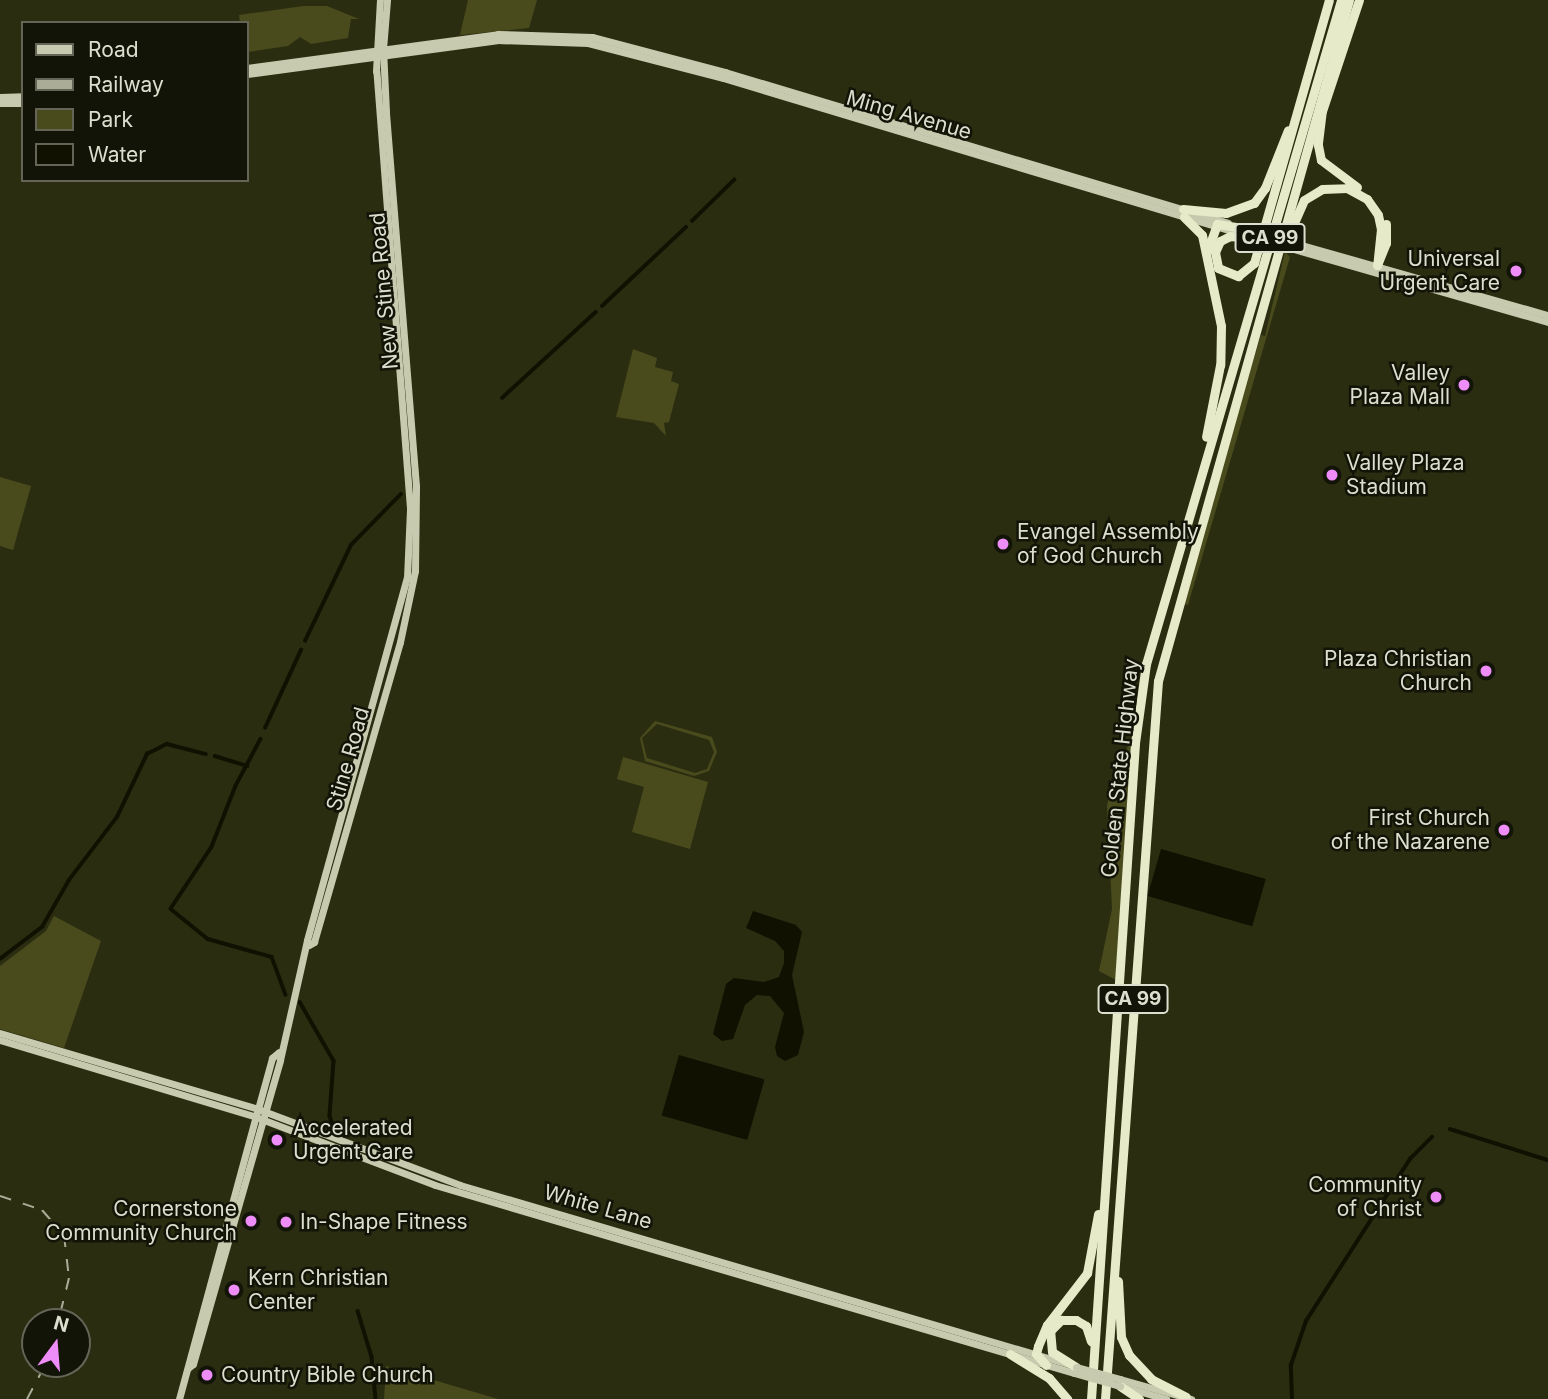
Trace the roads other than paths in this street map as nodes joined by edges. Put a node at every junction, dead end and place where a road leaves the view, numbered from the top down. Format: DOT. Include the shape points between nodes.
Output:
graph roads {
  1 [pos="380,0"];
  2 [pos="387,0"];
  3 [pos="1329,0"];
  4 [pos="1341,0"];
  5 [pos="1349,0"];
  6 [pos="1359,0"];
  7 [pos="530,33"];
  8 [pos="497,40"];
  9 [pos="587,40"];
  10 [pos="379,54"];
  11 [pos="248,68"];
  12 [pos="248,75"];
  13 [pos="724,75"];
  14 [pos="21,96"];
  15 [pos="0,97"];
  16 [pos="0,103"];
  17 [pos="21,103"];
  18 [pos="1298,110"];
  19 [pos="1322,110"];
  20 [pos="898,130"];
  21 [pos="930,134"];
  22 [pos="971,148"];
  23 [pos="1002,158"];
  24 [pos="1297,175"];
  25 [pos="1184,213"];
  26 [pos="1214,226"];
  27 [pos="1254,234"];
  28 [pos="1207,251"];
  29 [pos="1376,269"];
  30 [pos="1426,279"];
  31 [pos="1404,281"];
  32 [pos="1548,318"];
  33 [pos="1255,321"];
  34 [pos="1199,476"];
  35 [pos="411,578"];
  36 [pos="325,878"];
  37 [pos="324,904"];
  38 [pos="309,945"];
  39 [pos="1,1035"];
  40 [pos="189,1096"];
  41 [pos="214,1096"];
  42 [pos="260,1114"];
  43 [pos="311,1137"];
  44 [pos="342,1142"];
  45 [pos="244,1160"];
  46 [pos="384,1167"];
  47 [pos="419,1172"];
  48 [pos="1106,1178"];
  49 [pos="460,1189"];
  50 [pos="242,1192"];
  51 [pos="1117,1212"];
  52 [pos="223,1245"];
  53 [pos="784,1284"];
  54 [pos="818,1294"];
  55 [pos="888,1318"];
  56 [pos="921,1320"];
  57 [pos="1010,1354"];
  58 [pos="1036,1354"];
  59 [pos="1046,1365"];
  60 [pos="188,1368"];
  61 [pos="1075,1370"];
  62 [pos="1091,1382"];
  63 [pos="1120,1383"];
  64 [pos="1163,1397"];
  65 [pos="1189,1398"];
  66 [pos="179,1399"];
  67 [pos="1067,1399"];
  68 [pos="1091,1399"];
  69 [pos="1106,1399"];
  70 [pos="1139,1399"];
  1 -- 10 [label="main road, New Stine Road"];
  2 -- 10 [label="main road, New Stine Road"];
  3 -- 18 [label="highway"];
  4 -- 34 [label="highway, Golden State Highway / CA 99"];
  5 -- 24 [label="highway, Golden State Highway / CA 99"];
  6 -- 19 [label="highway"];
  7 -- 8 [label="main road"];
  7 -- 9 [label="main road, Ming Avenue"];
  7 -- 10 [label="main road, Ming Avenue"];
  8 -- 9 [label="main road, Ming Avenue"];
  8 -- 10 [label="main road, Ming Avenue"];
  9 -- 13 [label="main road, Ming Avenue"];
  9 -- 13 [label="main road, Ming Avenue" via="610,40"];
  10 -- 11 [label="main road, Ming Avenue"];
  10 -- 12 [label="main road, Ming Avenue"];
  10 -- 35 [label="main road, New Stine Road" via="418,511"];
  13 -- 20 [label="main road, Ming Avenue"];
  13 -- 21 [label="main road, Ming Avenue"];
  14 -- 15 [label="main road"];
  16 -- 17 [label="main road"];
  18 -- 25 [label="highway" via="1257,199 1226,213"];
  18 -- 27 [label="highway" via="1252,265 1238,276 1219,268 1215,252 1220,241"];
  19 -- 24 [label="highway"];
  19 -- 29 [label="highway" via="1318,145 1322,163 1370,196 1385,218 1386,243"];
  20 -- 21 [label="main road"];
  20 -- 22 [label="main road, Ming Avenue"];
  21 -- 22 [label="main road, Ming Avenue"];
  22 -- 23 [label="main road, Ming Avenue"];
  23 -- 25 [label="main road, Ming Avenue"];
  23 -- 25 [label="main road, Ming Avenue" via="1041,166"];
  24 -- 33 [label="highway, Golden State Highway / CA 99"];
  25 -- 26 [label="main road, Ming Avenue"];
  25 -- 27 [label="main road, Ming Avenue"];
  25 -- 28 [label="highway" via="1200,230"];
  26 -- 27 [label="highway"];
  26 -- 28 [label="highway"];
  27 -- 29 [label="main road, Ming Avenue, bridge"];
  28 -- 34 [label="highway" via="1221,326 1221,352"];
  29 -- 30 [label="main road, Ming Avenue"];
  29 -- 31 [label="main road, Ming Avenue"];
  29 -- 33 [label="highway" via="1381,224 1372,204 1347,188 1314,193 1294,215"];
  30 -- 31 [label="main road"];
  30 -- 32 [label="main road, Ming Avenue"];
  31 -- 32 [label="main road, Ming Avenue"];
  33 -- 51 [label="highway, Golden State Highway / CA 99" via="1157,684"];
  34 -- 48 [label="highway, Golden State Highway / CA 99" via="1156,621 1139,706"];
  35 -- 36 [label="main road, Stine Road"];
  35 -- 37 [label="main road, Stine Road"];
  36 -- 37 [label="main road"];
  36 -- 38 [label="main road, Stine Road"];
  37 -- 38 [label="main road, Stine Road" via="314,942"];
  38 -- 42 [label="main road, Stine Road"];
  39 -- 40 [label="main road, White Lane"];
  39 -- 41 [label="main road, White Lane"];
  40 -- 41 [label="main road"];
  40 -- 42 [label="main road, White Lane"];
  41 -- 42 [label="main road, White Lane"];
  42 -- 43 [label="main road, White Lane"];
  42 -- 44 [label="main road, White Lane"];
  42 -- 45 [label="main road, Stine Road"];
  42 -- 50 [label="main road, Stine Road"];
  43 -- 44 [label="main road"];
  43 -- 46 [label="main road, White Lane"];
  44 -- 47 [label="main road, White Lane"];
  45 -- 50 [label="main road"];
  45 -- 52 [label="main road, Stine Road"];
  46 -- 47 [label="main road"];
  46 -- 49 [label="main road, White Lane"];
  47 -- 49 [label="main road, White Lane"];
  48 -- 58 [label="highway" via="1087,1273 1047,1325"];
  48 -- 62 [label="highway, Golden State Highway / CA 99"];
  49 -- 53 [label="main road, White Lane"];
  49 -- 53 [label="main road, White Lane" via="489,1193"];
  50 -- 52 [label="main road, Stine Road"];
  51 -- 65 [label="highway" via="1121,1337 1145,1374"];
  51 -- 69 [label="highway, Golden State Highway / CA 99"];
  52 -- 60 [label="main road, Stine Road"];
  52 -- 60 [label="main road, Stine Road"];
  53 -- 54 [label="main road, White Lane"];
  54 -- 55 [label="main road, White Lane"];
  54 -- 56 [label="main road, White Lane"];
  55 -- 56 [label="main road"];
  55 -- 57 [label="main road, White Lane"];
  56 -- 58 [label="main road, White Lane"];
  57 -- 59 [label="main road, White Lane"];
  57 -- 67 [label="highway" via="1049,1378"];
  58 -- 59 [label="highway"];
  58 -- 61 [label="main road, White Lane"];
  59 -- 61 [label="main road, White Lane"];
  60 -- 66 [label="main road, Stine Road"];
  61 -- 62 [label="highway" via="1048,1345 1052,1328 1065,1319 1080,1321 1089,1330"];
  61 -- 63 [label="main road, White Lane, bridge"];
  62 -- 68 [label="highway, Golden State Highway / CA 99"];
  63 -- 64 [label="main road, White Lane"];
  63 -- 70 [label="highway"];
  64 -- 65 [label="main road, White Lane"];
}
